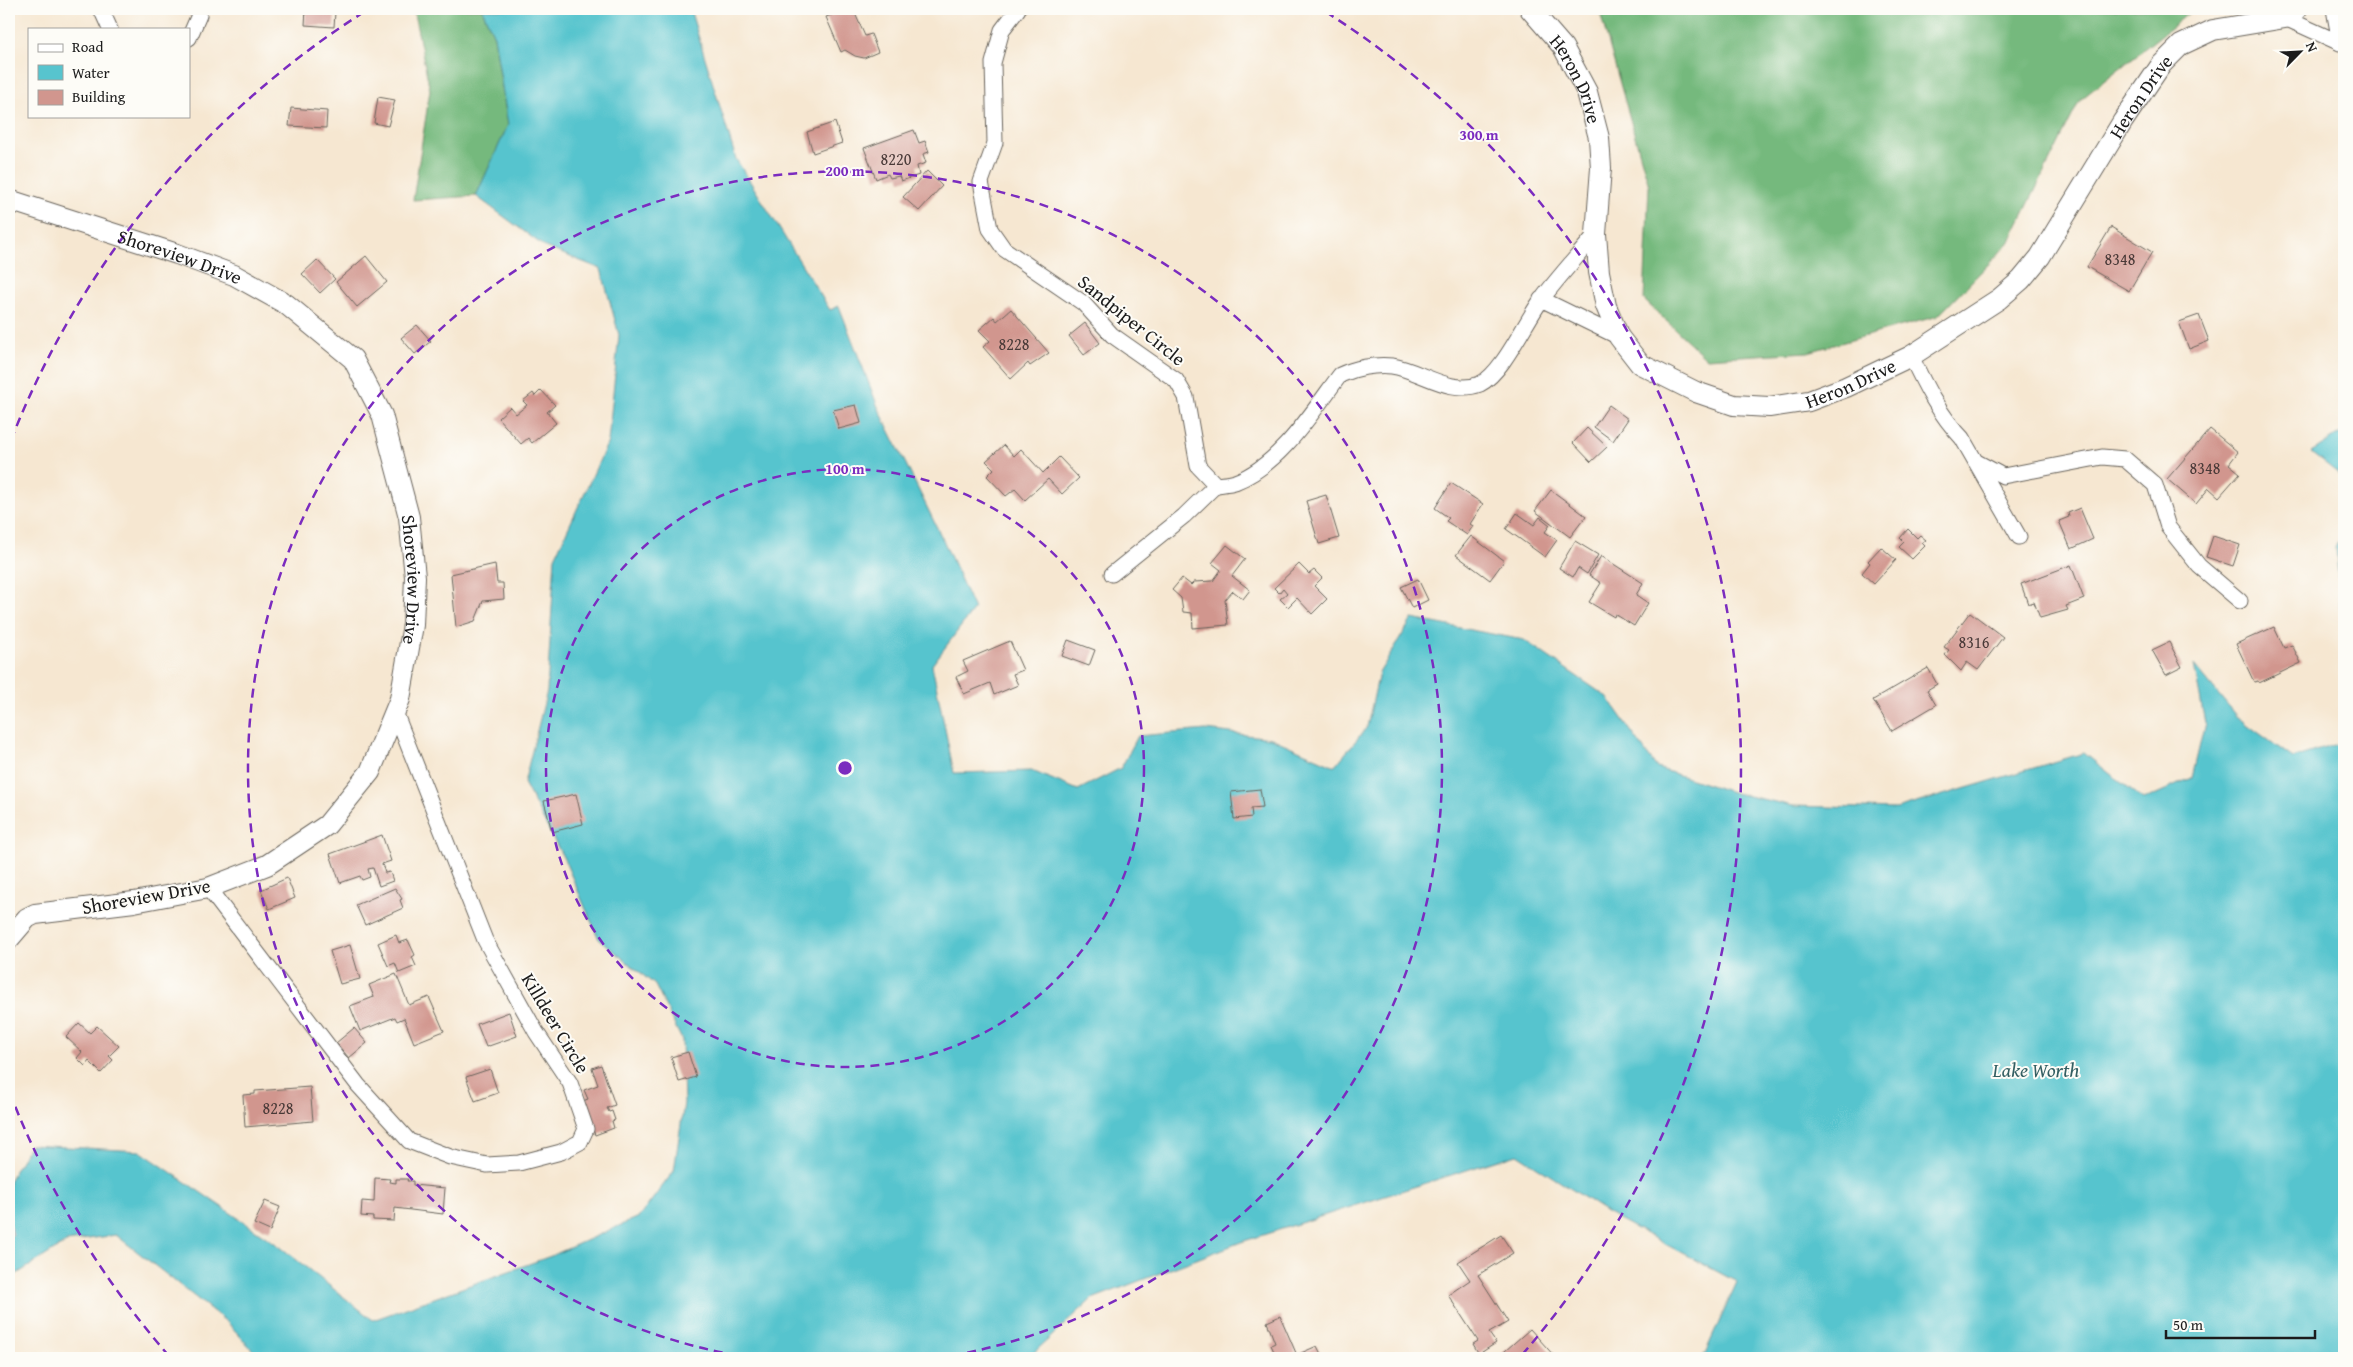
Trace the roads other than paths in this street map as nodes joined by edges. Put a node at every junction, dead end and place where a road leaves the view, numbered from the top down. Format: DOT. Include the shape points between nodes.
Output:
graph roads {
  1 [pos="101,9"];
  2 [pos="196,9"];
  3 [pos="1018,9"];
  4 [pos="1530,9"];
  5 [pos="2334,9"];
  6 [pos="2291,14"];
  7 [pos="110,28"];
  8 [pos="190,36"];
  9 [pos="2342,42"];
  10 [pos="9,200"];
  11 [pos="1596,234"];
  12 [pos="1541,299"];
  13 [pos="1619,336"];
  14 [pos="1910,356"];
  15 [pos="1975,460"];
  16 [pos="1216,485"];
  17 [pos="2019,536"];
  18 [pos="1112,574"];
  19 [pos="2240,601"];
  20 [pos="395,712"];
  21 [pos="208,888"];
  22 [pos="9,940"];
  1 -- 7 [label="street"];
  2 -- 8 [label="street" via="199,15"];
  3 -- 16 [label="street, Sandpiper Circle" via="1002,30 993,63 995,143 982,182 990,229 1004,249 1083,303 1112,335 1176,380 1186,397 1198,466"];
  4 -- 11 [label="street, Heron Drive" via="1563,47 1587,92 1599,138 1601,168"];
  5 -- 9 [label="street"];
  6 -- 9 [label="street"];
  6 -- 14 [label="street, Heron Drive" via="2213,30 2181,46 2161,66 2123,121 2054,237 2021,280 1999,299"];
  10 -- 20 [label="street, Shoreview Drive" via="234,275 286,304 353,359 382,415 409,517 415,577 413,625"];
  11 -- 12 [label="street"];
  11 -- 13 [label="street, Heron Drive" via="1606,306"];
  12 -- 13 [label="street"];
  12 -- 16 [label="street" via="1497,370 1480,384 1459,388 1392,366 1349,370 1340,374 1294,436 1259,469 1234,482"];
  13 -- 14 [label="street, Heron Drive" via="1640,364 1696,392 1734,405 1769,407 1809,402"];
  14 -- 15 [label="street" via="1933,401"];
  15 -- 17 [label="street"];
  15 -- 19 [label="street" via="2003,476 2102,457 2125,459 2155,485 2168,527 2199,566"];
  16 -- 18 [label="street" via="1184,516"];
  20 -- 21 [label="street, Shoreview Drive" via="370,772 327,826 267,864"];
  20 -- 21 [label="street, Killdeer Circle" via="486,940 536,1032 570,1083 586,1129 580,1142 519,1163 487,1165 450,1157 409,1141 358,1084"];
  21 -- 22 [label="street, Shoreview Drive" via="134,902 34,914"];
}
